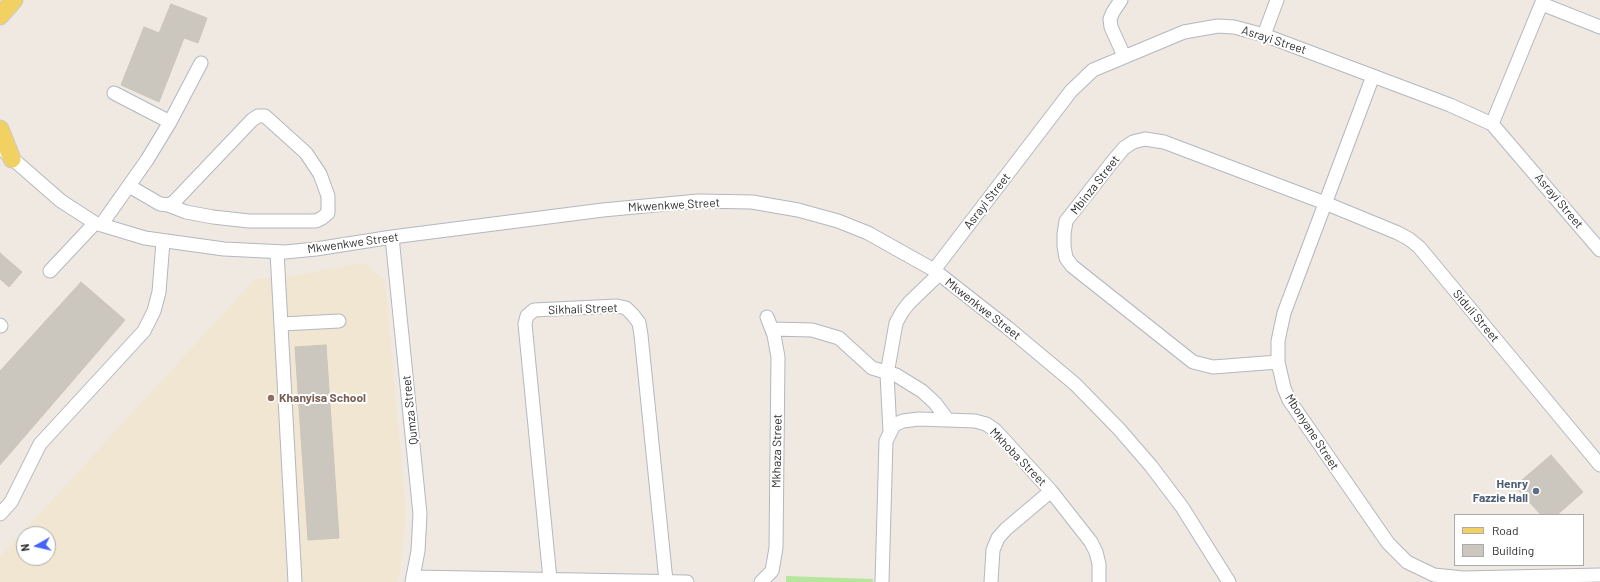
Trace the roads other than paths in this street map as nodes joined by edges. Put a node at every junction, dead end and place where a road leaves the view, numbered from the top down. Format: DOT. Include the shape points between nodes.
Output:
graph roads {
  1 [pos="14,0"];
  2 [pos="1121,0"];
  3 [pos="1277,0"];
  4 [pos="1543,2"];
  5 [pos="0,16"];
  6 [pos="1600,27"];
  7 [pos="1264,35"];
  8 [pos="1124,56"];
  9 [pos="201,63"];
  10 [pos="1373,76"];
  11 [pos="114,93"];
  12 [pos="170,122"];
  13 [pos="1492,124"];
  14 [pos="0,129"];
  15 [pos="6,153"];
  16 [pos="129,186"];
  17 [pos="1325,203"];
  18 [pos="168,205"];
  19 [pos="98,224"];
  20 [pos="392,237"];
  21 [pos="163,242"];
  22 [pos="1600,250"];
  23 [pos="277,252"];
  24 [pos="50,271"];
  25 [pos="936,272"];
  26 [pos="767,317"];
  27 [pos="339,321"];
  28 [pos="282,324"];
  29 [pos="772,329"];
  30 [pos="1278,362"];
  31 [pos="887,374"];
  32 [pos="947,420"];
  33 [pos="890,432"];
  34 [pos="1600,465"];
  35 [pos="1051,491"];
  36 [pos="0,514"];
  37 [pos="1600,575"];
  38 [pos="413,579"];
  39 [pos="550,579"];
  40 [pos="666,581"];
  41 [pos="295,582"];
  42 [pos="687,582"];
  43 [pos="761,582"];
  44 [pos="882,582"];
  45 [pos="991,582"];
  46 [pos="1099,582"];
  47 [pos="1229,582"];
  1 -- 5 [label="main road"];
  2 -- 8 [label="street" via="1110,19"];
  3 -- 7 [label="street"];
  4 -- 6 [label="street"];
  4 -- 13 [label="street"];
  7 -- 8 [label="street, Asrayi Street" via="1234,27 1218,26 1184,32"];
  7 -- 10 [label="street, Asrayi Street"];
  8 -- 25 [label="street, Asrayi Street" via="1092,70 1079,82"];
  9 -- 12 [label="street"];
  10 -- 13 [label="street, Asrayi Street"];
  10 -- 17 [label="street, Mbonyane Street"];
  11 -- 12 [label="street"];
  12 -- 16 [label="street"];
  13 -- 22 [label="street, Asrayi Street"];
  14 -- 15 [label="main road"];
  15 -- 19 [label="street, Mkwenkwe Street" via="61,201"];
  16 -- 18 [label="street" via="160,204"];
  16 -- 19 [label="street"];
  17 -- 30 [label="street, Mbonyane Street" via="1284,313 1278,341"];
  17 -- 30 [label="street, Mbinza Street" via="1164,142 1145,139 1124,148 1066,221 1064,246 1066,258 1072,266 1193,362 1213,367"];
  17 -- 34 [label="street, Siduli Street" via="1398,233 1419,248"];
  18 -- 18 [label="street" via="174,202 258,116 265,116 306,153 320,174 328,196 328,213 316,220 249,221 186,212"];
  19 -- 21 [label="street, Mkwenkwe Street"];
  19 -- 24 [label="street"];
  20 -- 23 [label="street, Mkwenkwe Street" via="316,250"];
  20 -- 25 [label="street, Mkwenkwe Street" via="643,206 698,201 752,202 798,210 838,221 868,233"];
  20 -- 38 [label="street, Qumza Street" via="420,514"];
  21 -- 23 [label="street, Mkwenkwe Street"];
  21 -- 36 [label="street" via="159,292 154,311 144,331 40,444 11,502"];
  23 -- 28 [label="street"];
  25 -- 31 [label="street, Asrayi Street" via="902,312 896,323"];
  25 -- 47 [label="street, Mkwenkwe Street" via="1075,384 1119,429 1182,507"];
  26 -- 29 [label="street, Mkhaza Street"];
  27 -- 28 [label="street"];
  28 -- 41 [label="street"];
  29 -- 31 [label="street" via="812,330 839,338 872,368"];
  29 -- 43 [label="street, Mkhaza Street" via="778,357 776,548 772,570"];
  30 -- 37 [label="street, Mbonyane Street" via="1289,400 1388,543 1407,562 1434,575 1463,578"];
  31 -- 32 [label="street" via="896,375 922,391 935,403"];
  31 -- 33 [label="street, Asrayi Street"];
  32 -- 33 [label="street, Mkhoba Street" via="903,421"];
  32 -- 35 [label="street, Mkhoba Street" via="975,421 995,430"];
  33 -- 44 [label="street" via="884,458"];
  35 -- 45 [label="street" via="998,538 993,550"];
  35 -- 46 [label="street, Mkhoba Street" via="1094,547 1099,564"];
  38 -- 39 [label="street"];
  39 -- 40 [label="street"];
  39 -- 40 [label="street, Sikhali Street" via="525,324 527,316 534,310 617,306 626,308 633,314 642,335"];
  40 -- 42 [label="street"];
}
